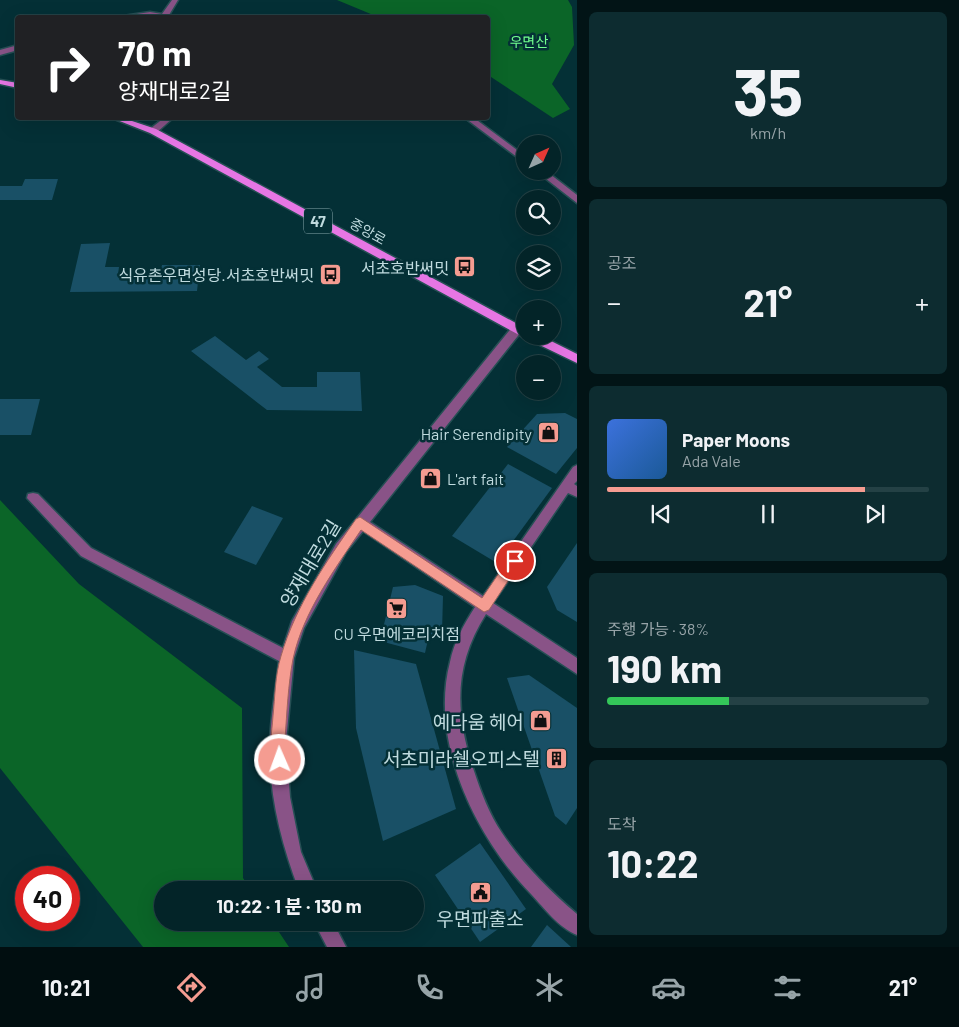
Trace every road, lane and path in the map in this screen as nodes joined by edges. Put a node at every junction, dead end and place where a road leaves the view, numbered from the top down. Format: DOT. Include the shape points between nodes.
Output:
graph roads {
  1 [pos="175,0"];
  2 [pos="141,15"];
  3 [pos="165,15"];
  4 [pos="15,47"];
  5 [pos="0,53"];
  6 [pos="0,82"];
  7 [pos="15,85"];
  8 [pos="122,120"];
  9 [pos="167,120"];
  10 [pos="472,120"];
  11 [pos="153,131"];
  12 [pos="516,153"];
  13 [pos="551,180"];
  14 [pos="576,200"];
  15 [pos="516,328"];
  16 [pos="516,337"];
  17 [pos="549,345"];
  18 [pos="576,359"];
  19 [pos="576,470"];
  20 [pos="571,489"];
  21 [pos="33,498"];
  22 [pos="360,522"];
  23 [pos="484,606"];
  24 [pos="287,658"];
  25 [pos="576,667"];
  26 [pos="304,881"];
  27 [pos="576,926"];
  28 [pos="328,931"];
  29 [pos="337,947"];
  1 -- 3 [label="street"];
  2 -- 3 [label="street"];
  4 -- 5 [label="street"];
  6 -- 7 [label="main road"];
  8 -- 11 [label="main road, 중앙로 / 47"];
  9 -- 11 [label="street"];
  10 -- 12 [label="street"];
  11 -- 15 [label="main road, 중앙로 / 47"];
  13 -- 14 [label="street"];
  16 -- 22 [label="street, 양재대로2길"];
  17 -- 18 [label="main road"];
  19 -- 20 [label="street"];
  20 -- 23 [label="street"];
  21 -- 24 [label="street" via="86,552"];
  22 -- 23 [label="street, 양재대로2길"];
  22 -- 24 [label="street, 양재대로2길" via="312,597 297,626"];
  23 -- 25 [label="street, 양재대로2길"];
  23 -- 27 [label="street" via="461,648 454,679 452,712 461,756 476,799 495,838 520,871"];
  24 -- 26 [label="street, 양재대로2길" via="278,742 282,797 293,852"];
  28 -- 29 [label="street"];
}
